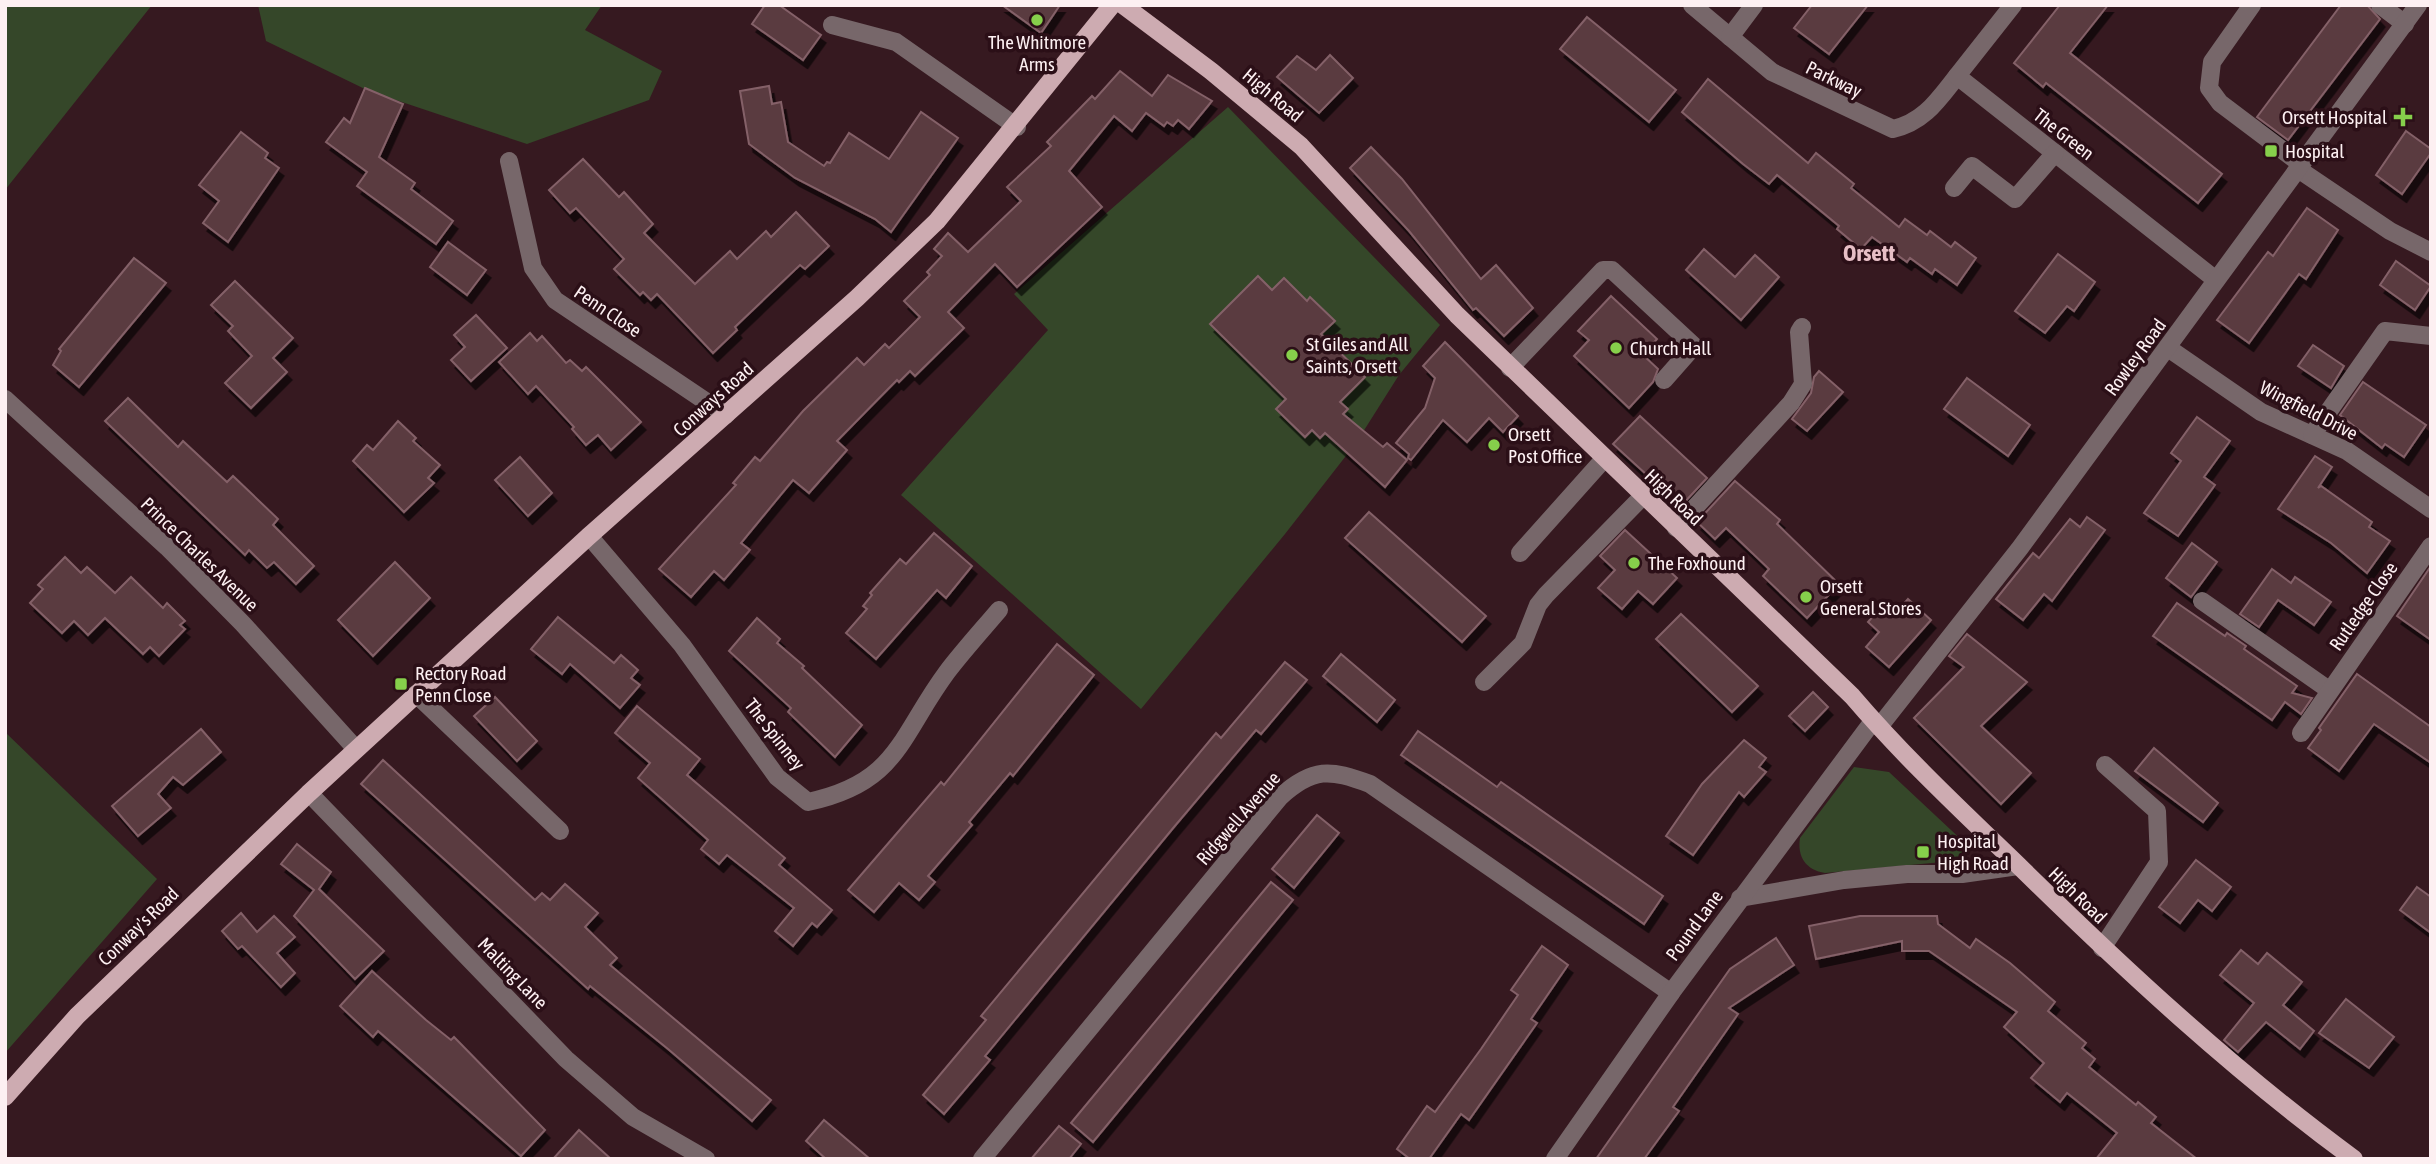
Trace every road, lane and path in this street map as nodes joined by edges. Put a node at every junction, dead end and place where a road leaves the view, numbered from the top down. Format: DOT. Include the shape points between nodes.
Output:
graph roads {
  1 [pos="1112,5"];
  2 [pos="1123,5"];
  3 [pos="1692,5"];
  4 [pos="1754,5"];
  5 [pos="2013,5"];
  6 [pos="2252,5"];
  7 [pos="2379,5"];
  8 [pos="2418,5"];
  9 [pos="832,24"];
  10 [pos="2405,24"];
  11 [pos="1730,37"];
  12 [pos="1957,76"];
  13 [pos="1017,127"];
  14 [pos="2055,153"];
  15 [pos="509,161"];
  16 [pos="2300,167"];
  17 [pos="1954,188"];
  18 [pos="2429,249"];
  19 [pos="2216,280"];
  20 [pos="1802,327"];
  21 [pos="2431,336"];
  22 [pos="2168,348"];
  23 [pos="1510,368"];
  24 [pos="1664,380"];
  25 [pos="5,399"];
  26 [pos="726,415"];
  27 [pos="2312,435"];
  28 [pos="1604,459"];
  29 [pos="1643,496"];
  30 [pos="2431,509"];
  31 [pos="1676,528"];
  32 [pos="589,536"];
  33 [pos="2431,546"];
  34 [pos="1520,553"];
  35 [pos="2202,601"];
  36 [pos="999,610"];
  37 [pos="1484,682"];
  38 [pos="2329,690"];
  39 [pos="416,694"];
  40 [pos="1876,724"];
  41 [pos="2301,733"];
  42 [pos="356,749"];
  43 [pos="2105,765"];
  44 [pos="309,793"];
  45 [pos="560,831"];
  46 [pos="2018,866"];
  47 [pos="1740,898"];
  48 [pos="2102,948"];
  49 [pos="1671,993"];
  50 [pos="5,1097"];
  51 [pos="706,1159"];
  52 [pos="982,1159"];
  53 [pos="1555,1159"];
  54 [pos="2354,1159"];
  1 -- 13 [label="main road, Conways Road"];
  2 -- 23 [label="main road, High Road" via="1301,146"];
  3 -- 11 [label="street, Parkway"];
  4 -- 11 [label="street"];
  5 -- 12 [label="street"];
  6 -- 16 [label="street" via="2212,62 2209,88 2220,103"];
  7 -- 10 [label="street"];
  8 -- 10 [label="street, Rowley Road"];
  9 -- 13 [label="street" via="896,42"];
  10 -- 16 [label="street, Rowley Road"];
  11 -- 12 [label="street, Parkway" via="1772,72 1893,129 1911,125 1928,113"];
  12 -- 14 [label="street, The Green"];
  13 -- 26 [label="main road, Conways Road" via="937,221"];
  14 -- 17 [label="street" via="2015,200 1972,166"];
  14 -- 19 [label="street, The Green"];
  15 -- 26 [label="street, Penn Close" via="533,268 555,300"];
  16 -- 18 [label="street" via="2390,231"];
  16 -- 19 [label="street, Rowley Road"];
  19 -- 22 [label="street, Rowley Road"];
  20 -- 31 [label="street" via="1803,384 1791,403"];
  21 -- 27 [label="street" via="2385,331"];
  22 -- 27 [label="street, Wingfield Drive" via="2262,412"];
  22 -- 40 [label="street, Rowley Road" via="2020,548"];
  23 -- 24 [label="street" via="1603,270 1612,270 1694,346"];
  23 -- 28 [label="main road, High Road"];
  25 -- 42 [label="street, Prince Charles Avenue" via="167,547"];
  26 -- 32 [label="main road, Conways Road"];
  27 -- 30 [label="street, Wingfield Drive" via="2347,451"];
  28 -- 29 [label="main road, High Road"];
  28 -- 34 [label="street"];
  29 -- 31 [label="main road, High Road"];
  29 -- 37 [label="street" via="1546,595 1523,643"];
  31 -- 40 [label="main road, High Road"];
  32 -- 36 [label="street, The Spinney" via="682,645 777,777 808,802 842,794 879,771 946,673"];
  32 -- 39 [label="main road, Conways Road"];
  33 -- 38 [label="street, Rutledge Close"];
  35 -- 38 [label="street"];
  38 -- 41 [label="street, Rutledge Close"];
  39 -- 42 [label="main road, Conways Road"];
  39 -- 45 [label="street"];
  40 -- 46 [label="main road, High Road"];
  40 -- 47 [label="street, Pound Lane"];
  42 -- 44 [label="main road, Conways Road"];
  43 -- 48 [label="street" via="2157,811 2159,862"];
  44 -- 50 [label="main road, Conway's Road" via="76,1016"];
  44 -- 51 [label="street, Malting Lane" via="566,1059 633,1117"];
  46 -- 47 [label="street" via="1844,880"];
  46 -- 48 [label="main road, High Road"];
  47 -- 49 [label="street, Pound Lane"];
  48 -- 54 [label="main road, High Road" via="2211,1046"];
  49 -- 52 [label="street, Ridgwell Avenue" via="1370,784 1339,772 1309,775 1280,797"];
  49 -- 53 [label="street, Pound Lane"];
}
